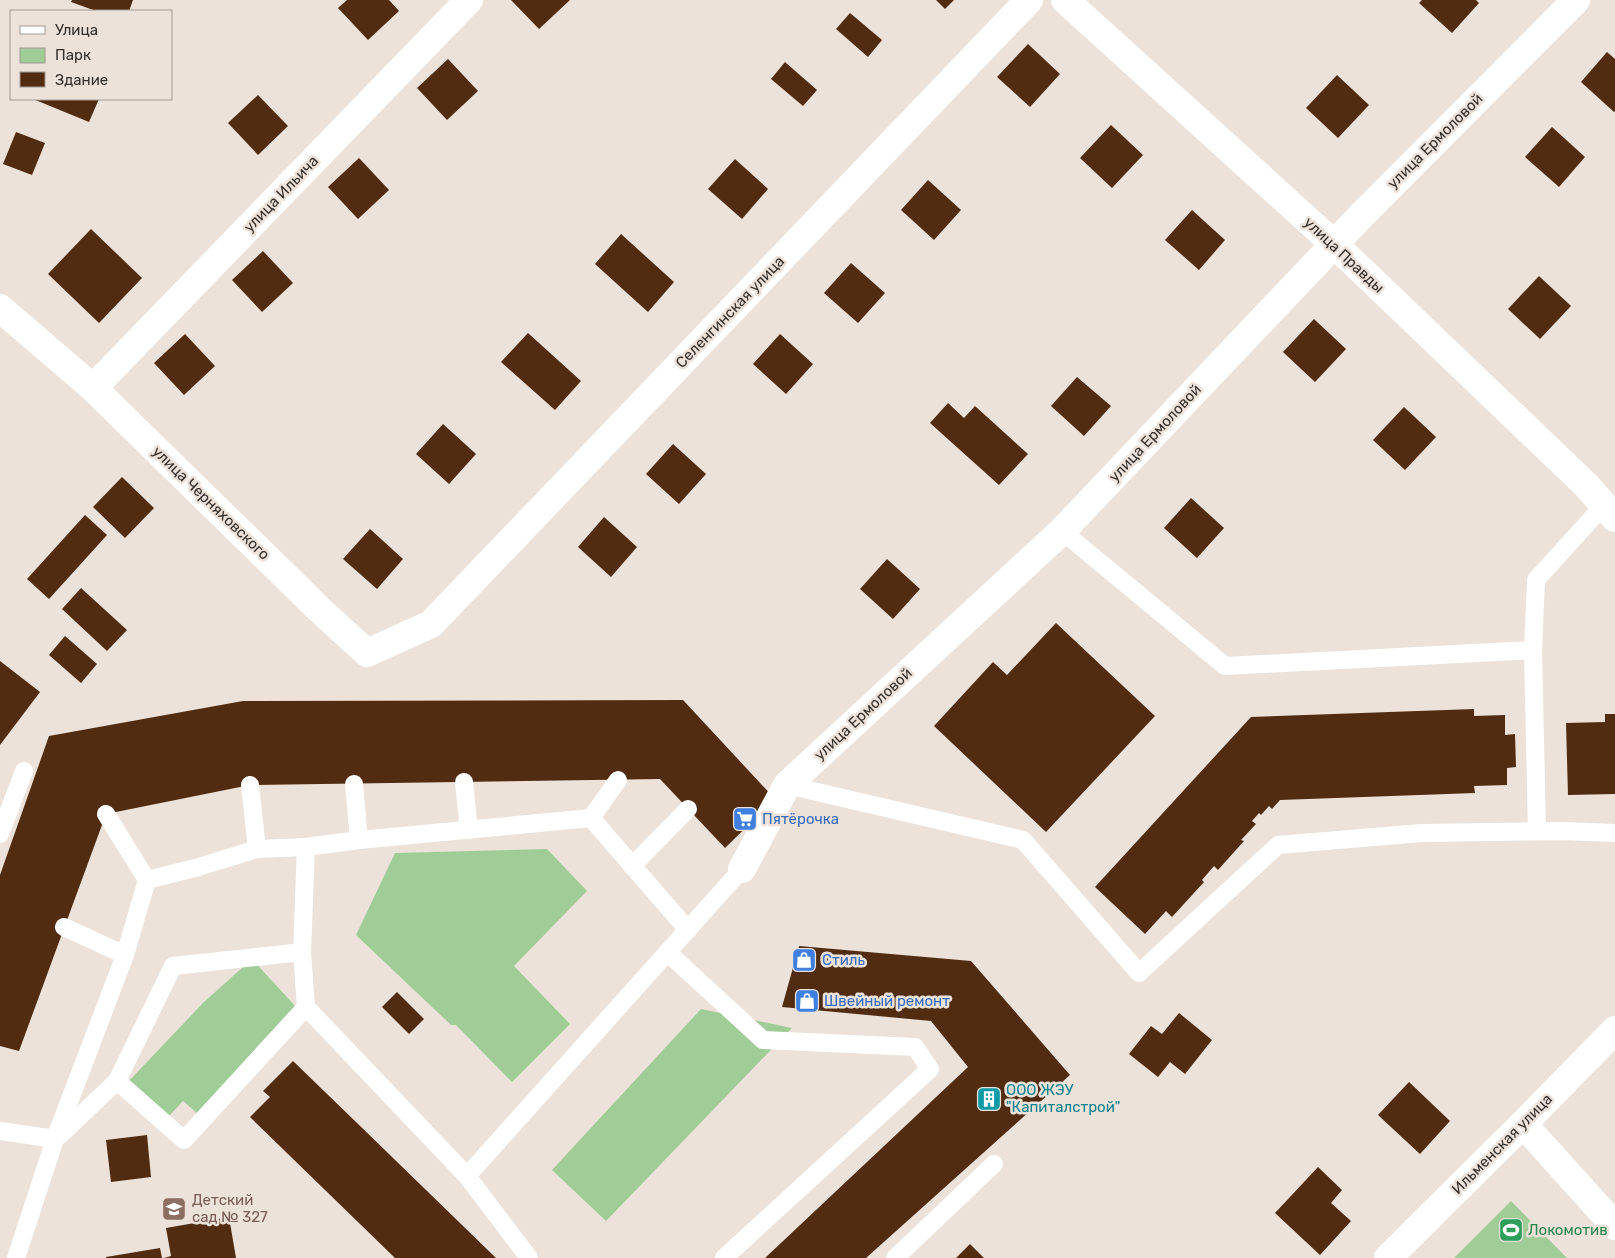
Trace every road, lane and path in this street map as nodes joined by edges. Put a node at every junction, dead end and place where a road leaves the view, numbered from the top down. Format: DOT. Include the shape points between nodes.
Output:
graph roads {
  1 [pos="469,0"];
  2 [pos="1029,0"];
  3 [pos="1065,0"];
  4 [pos="1576,0"];
  5 [pos="1334,244"];
  6 [pos="0,308"];
  7 [pos="93,388"];
  8 [pos="1611,508"];
  9 [pos="1062,531"];
  10 [pos="431,624"];
  11 [pos="1533,650"];
  12 [pos="24,771"];
  13 [pos="618,780"];
  14 [pos="464,782"];
  15 [pos="354,784"];
  16 [pos="787,785"];
  17 [pos="250,786"];
  18 [pos="688,809"];
  19 [pos="106,814"];
  20 [pos="590,818"];
  21 [pos="469,830"];
  22 [pos="1537,831"];
  23 [pos="1615,833"];
  24 [pos="0,834"];
  25 [pos="359,840"];
  26 [pos="306,847"];
  27 [pos="257,849"];
  28 [pos="632,866"];
  29 [pos="742,869"];
  30 [pos="147,880"];
  31 [pos="64,927"];
  32 [pos="688,930"];
  33 [pos="302,952"];
  34 [pos="667,952"];
  35 [pos="125,955"];
  36 [pos="306,1007"];
  37 [pos="1615,1030"];
  38 [pos="117,1081"];
  39 [pos="1523,1124"];
  40 [pos="0,1131"];
  41 [pos="55,1139"];
  42 [pos="994,1164"];
  43 [pos="467,1176"];
  44 [pos="1615,1226"];
  45 [pos="16,1258"];
  46 [pos="529,1258"];
  47 [pos="724,1258"];
  48 [pos="895,1258"];
  49 [pos="1388,1258"];
  1 -- 7 [label="street, улица Ильича"];
  2 -- 10 [label="street, Селенгинская улица"];
  3 -- 5 [label="street, улица Правды"];
  4 -- 5 [label="street, улица Ермоловой"];
  5 -- 8 [label="street, улица Правды"];
  5 -- 9 [label="street, улица Ермоловой"];
  6 -- 7 [label="street, улица Черняховского"];
  7 -- 10 [label="street, улица Черняховского" via="367,653"];
  8 -- 11 [label="lane" via="1536,580"];
  9 -- 11 [label="lane" via="1225,666"];
  9 -- 16 [label="street, улица Ермоловой"];
  11 -- 22 [label="lane"];
  12 -- 24 [label="lane"];
  13 -- 20 [label="lane"];
  14 -- 21 [label="lane"];
  15 -- 25 [label="lane"];
  16 -- 22 [label="lane" via="1023,840 1139,973 1278,845 1422,833"];
  16 -- 29 [label="street, улица Ермоловой"];
  17 -- 27 [label="lane"];
  18 -- 28 [label="lane"];
  19 -- 30 [label="lane"];
  20 -- 21 [label="lane"];
  20 -- 28 [label="lane"];
  21 -- 25 [label="lane"];
  22 -- 23 [label="lane"];
  25 -- 26 [label="lane"];
  26 -- 27 [label="lane"];
  26 -- 33 [label="lane"];
  27 -- 30 [label="lane"];
  28 -- 32 [label="lane"];
  29 -- 32 [label="lane"];
  30 -- 35 [label="lane"];
  31 -- 35 [label="lane"];
  32 -- 34 [label="lane"];
  33 -- 36 [label="lane"];
  33 -- 38 [label="lane" via="174,966"];
  34 -- 43 [label="lane"];
  34 -- 47 [label="lane" via="763,1040 915,1047 930,1069"];
  35 -- 41 [label="lane"];
  36 -- 38 [label="lane" via="184,1140"];
  36 -- 43 [label="lane"];
  37 -- 39 [label="street, Ильменская улица"];
  38 -- 41 [label="lane"];
  39 -- 44 [label="street"];
  39 -- 49 [label="street, Ильменская улица"];
  40 -- 41 [label="lane"];
  41 -- 45 [label="lane"];
  42 -- 48 [label="lane"];
  43 -- 46 [label="lane"];
}
